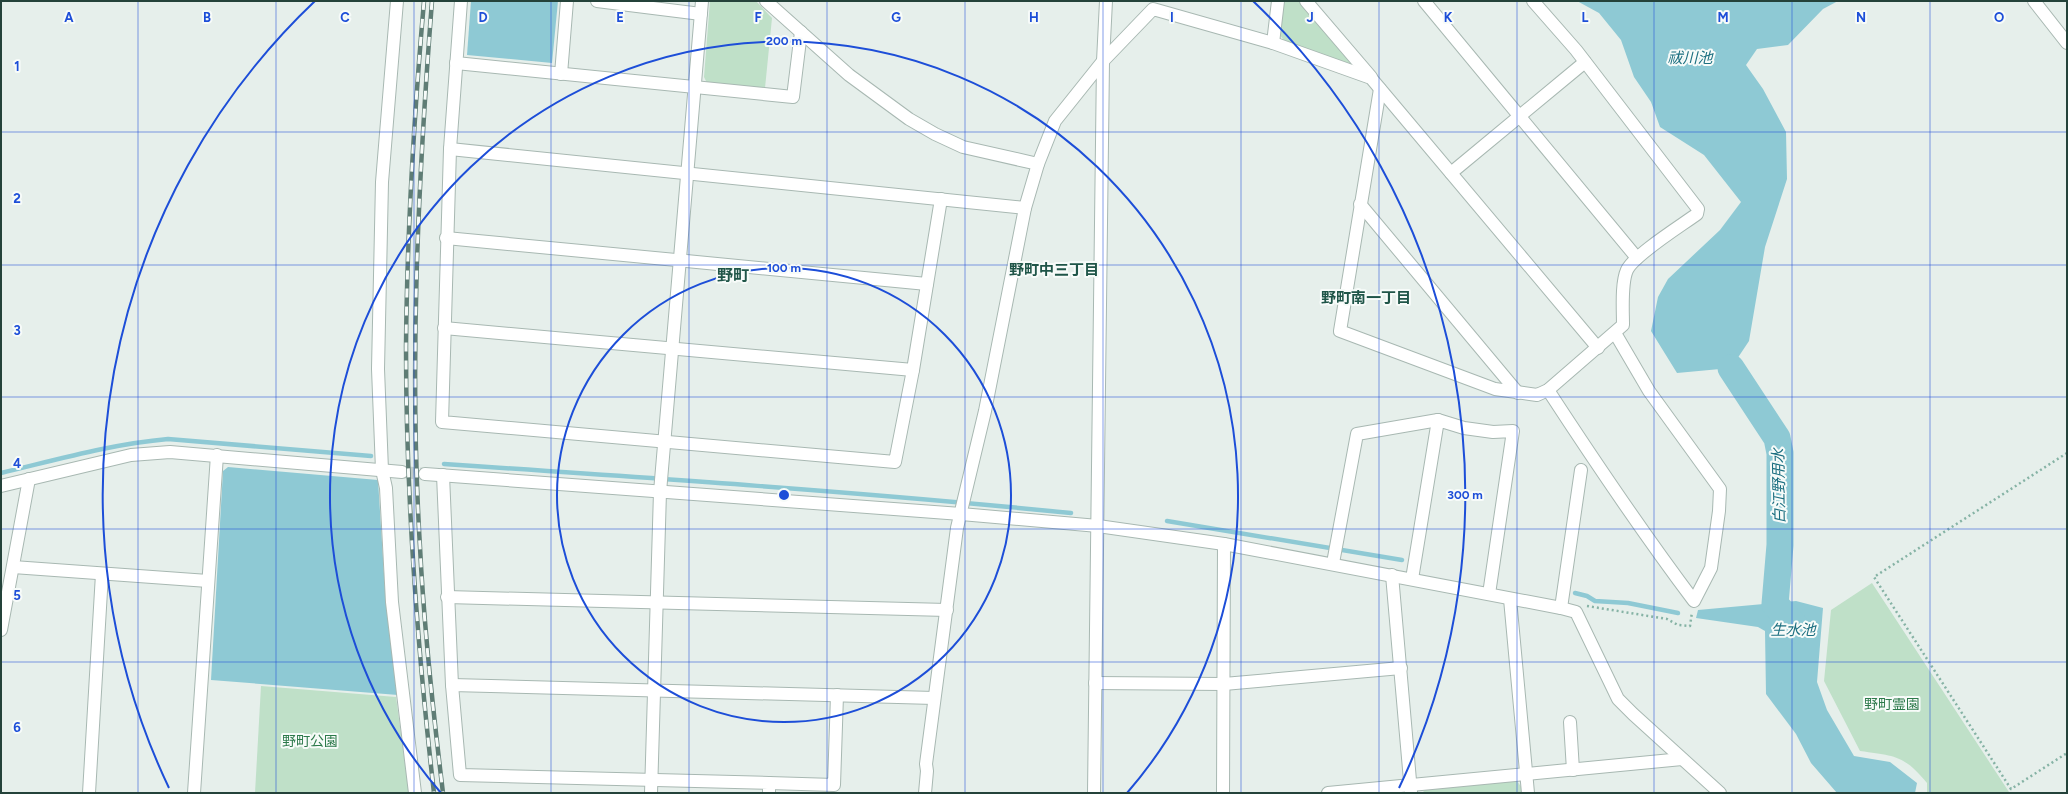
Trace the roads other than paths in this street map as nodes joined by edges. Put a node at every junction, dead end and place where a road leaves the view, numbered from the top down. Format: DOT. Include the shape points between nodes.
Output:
graph roads {
  1 [pos="397,1"];
  2 [pos="461,1"];
  3 [pos="567,1"];
  4 [pos="597,1"];
  5 [pos="702,1"];
  6 [pos="766,1"];
  7 [pos="1106,1"];
  8 [pos="1278,1"];
  9 [pos="1306,1"];
  10 [pos="1424,1"];
  11 [pos="1533,1"];
  12 [pos="2034,1"];
  13 [pos="701,14"];
  14 [pos="801,32"];
  15 [pos="1273,43"];
  16 [pos="2067,43"];
  17 [pos="1103,61"];
  18 [pos="1585,62"];
  19 [pos="456,64"];
  20 [pos="561,74"];
  21 [pos="1371,78"];
  22 [pos="695,87"];
  23 [pos="1380,89"];
  24 [pos="1519,115"];
  25 [pos="450,149"];
  26 [pos="1038,164"];
  27 [pos="687,173"];
  28 [pos="1451,173"];
  29 [pos="941,199"];
  30 [pos="1360,204"];
  31 [pos="1025,208"];
  32 [pos="446,238"];
  33 [pos="1637,258"];
  34 [pos="680,260"];
  35 [pos="928,284"];
  36 [pos="444,328"];
  37 [pos="1615,333"];
  38 [pos="672,347"];
  39 [pos="1598,348"];
  40 [pos="913,370"];
  41 [pos="1548,390"];
  42 [pos="1518,393"];
  43 [pos="1438,420"];
  44 [pos="664,441"];
  45 [pos="216,455"];
  46 [pos="382,470"];
  47 [pos="1581,470"];
  48 [pos="402,472"];
  49 [pos="425,474"];
  50 [pos="442,475"];
  51 [pos="29,479"];
  52 [pos="660,483"];
  53 [pos="1,486"];
  54 [pos="961,511"];
  55 [pos="1098,526"];
  56 [pos="1224,544"];
  57 [pos="1334,561"];
  58 [pos="13,567"];
  59 [pos="102,574"];
  60 [pos="1392,575"];
  61 [pos="1412,579"];
  62 [pos="208,581"];
  63 [pos="1489,594"];
  64 [pos="447,598"];
  65 [pos="1510,599"];
  66 [pos="656,602"];
  67 [pos="1562,608"];
  68 [pos="947,610"];
  69 [pos="1,630"];
  70 [pos="1401,668"];
  71 [pos="1095,683"];
  72 [pos="1224,684"];
  73 [pos="452,685"];
  74 [pos="653,691"];
  75 [pos="837,696"];
  76 [pos="934,698"];
  77 [pos="1570,722"];
  78 [pos="1682,759"];
  79 [pos="1573,770"];
  80 [pos="1526,775"];
  81 [pos="651,779"];
  82 [pos="769,788"];
  83 [pos="1411,789"];
  84 [pos="89,793"];
  85 [pos="194,793"];
  86 [pos="416,793"];
  87 [pos="651,793"];
  88 [pos="925,793"];
  89 [pos="1094,793"];
  90 [pos="1223,793"];
  91 [pos="1328,793"];
  92 [pos="1528,793"];
  93 [pos="1720,793"];
  1 -- 46 [label="street" via="382,174 378,369"];
  2 -- 19 [label="street"];
  3 -- 20 [label="street"];
  4 -- 13 [label="street"];
  5 -- 13 [label="street"];
  6 -- 14 [label="street"];
  7 -- 17 [label="street"];
  8 -- 15 [label="street"];
  9 -- 21 [label="street"];
  10 -- 24 [label="street"];
  11 -- 18 [label="street"];
  12 -- 16 [label="street"];
  13 -- 22 [label="street"];
  14 -- 22 [label="street" via="793,96"];
  14 -- 26 [label="street" via="848,75 909,119 935,134 962,147"];
  15 -- 17 [label="street" via="1154,9"];
  15 -- 21 [label="street"];
  17 -- 26 [label="street" via="1055,121"];
  17 -- 55 [label="street"];
  18 -- 24 [label="street"];
  18 -- 33 [label="street" via="1698,209 1697,214"];
  19 -- 20 [label="street"];
  19 -- 25 [label="street"];
  20 -- 22 [label="street"];
  21 -- 23 [label="street"];
  22 -- 27 [label="street"];
  23 -- 28 [label="street"];
  23 -- 30 [label="street"];
  24 -- 28 [label="street"];
  24 -- 33 [label="street"];
  25 -- 27 [label="street"];
  25 -- 32 [label="street"];
  26 -- 31 [label="street"];
  27 -- 29 [label="street"];
  27 -- 34 [label="street"];
  28 -- 39 [label="street"];
  29 -- 31 [label="street"];
  29 -- 35 [label="street"];
  30 -- 42 [label="street"];
  30 -- 42 [label="street" via="1340,332 1495,389"];
  31 -- 54 [label="street"];
  32 -- 34 [label="street"];
  32 -- 36 [label="street"];
  33 -- 37 [label="street" via="1627,269 1623,326"];
  34 -- 35 [label="street"];
  34 -- 38 [label="street"];
  35 -- 40 [label="street"];
  36 -- 38 [label="street"];
  36 -- 44 [label="street" via="442,422"];
  37 -- 39 [label="street"];
  37 -- 41 [label="street" via="1649,391 1720,489 1711,568 1694,601 1584,448"];
  38 -- 40 [label="street"];
  38 -- 44 [label="street"];
  39 -- 41 [label="street"];
  40 -- 44 [label="street" via="895,462"];
  41 -- 42 [label="street" via="1537,395"];
  43 -- 57 [label="street" via="1356,434"];
  43 -- 61 [label="street"];
  43 -- 63 [label="street" via="1464,428 1493,432 1513,431"];
  44 -- 52 [label="street"];
  45 -- 46 [label="street"];
  45 -- 51 [label="street" via="170,452 131,455"];
  45 -- 62 [label="street"];
  46 -- 48 [label="street"];
  46 -- 86 [label="street" via="386,488 392,602"];
  47 -- 67 [label="street"];
  49 -- 50 [label="street"];
  50 -- 52 [label="street"];
  50 -- 64 [label="street"];
  51 -- 53 [label="street"];
  51 -- 58 [label="street"];
  52 -- 54 [label="street"];
  52 -- 66 [label="street"];
  54 -- 55 [label="street"];
  54 -- 68 [label="street"];
  55 -- 56 [label="street"];
  55 -- 71 [label="street"];
  56 -- 57 [label="street"];
  56 -- 72 [label="street"];
  57 -- 60 [label="street"];
  58 -- 59 [label="street"];
  58 -- 69 [label="street"];
  59 -- 62 [label="street"];
  59 -- 84 [label="street"];
  60 -- 61 [label="street"];
  60 -- 70 [label="street"];
  61 -- 63 [label="street"];
  62 -- 85 [label="street"];
  63 -- 65 [label="street"];
  64 -- 66 [label="street"];
  64 -- 73 [label="street"];
  65 -- 67 [label="street"];
  65 -- 80 [label="street"];
  66 -- 68 [label="street"];
  66 -- 74 [label="street"];
  67 -- 78 [label="street" via="1576,612 1618,699"];
  68 -- 76 [label="street"];
  70 -- 72 [label="street"];
  70 -- 83 [label="street"];
  71 -- 72 [label="street"];
  71 -- 89 [label="street"];
  72 -- 90 [label="street"];
  73 -- 74 [label="street"];
  73 -- 81 [label="street" via="460,775"];
  74 -- 75 [label="street"];
  74 -- 81 [label="street"];
  75 -- 76 [label="street"];
  75 -- 82 [label="street" via="834,785"];
  76 -- 88 [label="street"];
  77 -- 79 [label="street"];
  78 -- 79 [label="street"];
  78 -- 93 [label="street"];
  79 -- 80 [label="street"];
  80 -- 83 [label="street"];
  80 -- 92 [label="street"];
  81 -- 82 [label="street"];
  81 -- 87 [label="street"];
  83 -- 91 [label="street"];
}
